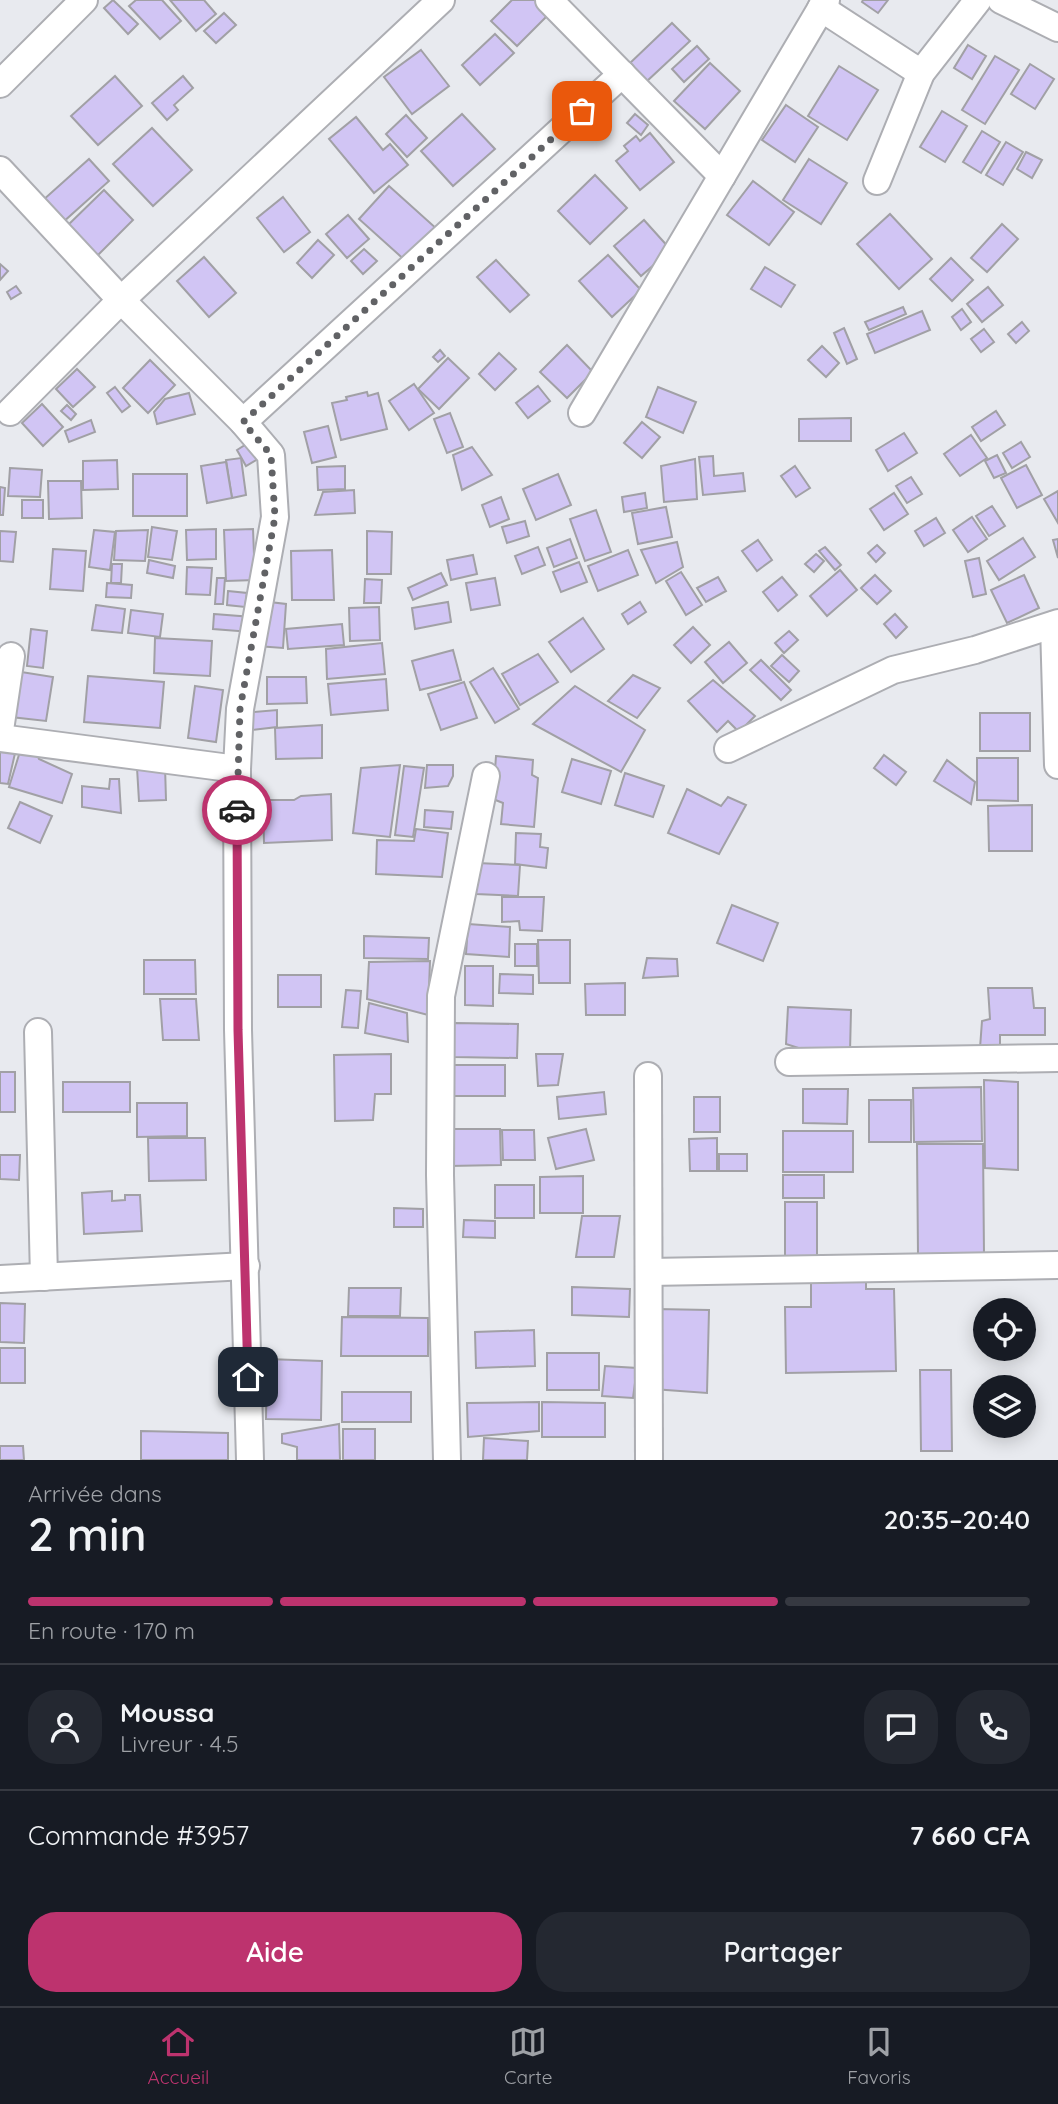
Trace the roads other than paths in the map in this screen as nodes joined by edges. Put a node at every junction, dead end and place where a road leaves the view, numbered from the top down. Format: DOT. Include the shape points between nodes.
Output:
graph roads {
  1 [pos="84,0"];
  2 [pos="441,0"];
  3 [pos="549,0"];
  4 [pos="978,0"];
  5 [pos="1000,0"];
  6 [pos="823,4"];
  7 [pos="1058,28"];
  8 [pos="921,73"];
  9 [pos="622,74"];
  10 [pos="0,83"];
  11 [pos="0,170"];
  12 [pos="722,176"];
  13 [pos="877,181"];
  14 [pos="121,300"];
  15 [pos="10,412"];
  16 [pos="582,413"];
  17 [pos="243,422"];
  18 [pos="1056,624"];
  19 [pos="11,656"];
  20 [pos="0,730"];
  21 [pos="0,738"];
  22 [pos="728,749"];
  23 [pos="1058,765"];
  24 [pos="237,769"];
  25 [pos="486,776"];
  26 [pos="38,1032"];
  27 [pos="1058,1058"];
  28 [pos="789,1062"];
  29 [pos="648,1076"];
  30 [pos="1058,1265"];
  31 [pos="246,1266"];
  32 [pos="649,1272"];
  33 [pos="44,1277"];
  34 [pos="0,1279"];
  35 [pos="250,1460"];
  36 [pos="447,1460"];
  37 [pos="649,1460"];
  1 -- 10 [label="street"];
  2 -- 14 [label="street"];
  3 -- 9 [label="street"];
  4 -- 8 [label="street"];
  5 -- 7 [label="street"];
  6 -- 8 [label="street"];
  6 -- 12 [label="street"];
  8 -- 13 [label="street"];
  9 -- 12 [label="street"];
  9 -- 17 [label="street"];
  11 -- 14 [label="street"];
  12 -- 16 [label="street"];
  14 -- 15 [label="street"];
  14 -- 17 [label="street"];
  17 -- 24 [label="street" via="271,455 275,517 240,709"];
  18 -- 22 [label="street" via="893,670"];
  18 -- 23 [label="street"];
  19 -- 20 [label="street"];
  21 -- 24 [label="street"];
  24 -- 31 [label="street" via="238,1030"];
  25 -- 36 [label="street" via="442,996 440,1175"];
  26 -- 33 [label="street"];
  27 -- 28 [label="street"];
  29 -- 32 [label="street"];
  30 -- 32 [label="street"];
  31 -- 33 [label="street"];
  31 -- 35 [label="street"];
  32 -- 37 [label="street"];
  33 -- 34 [label="street"];
}
